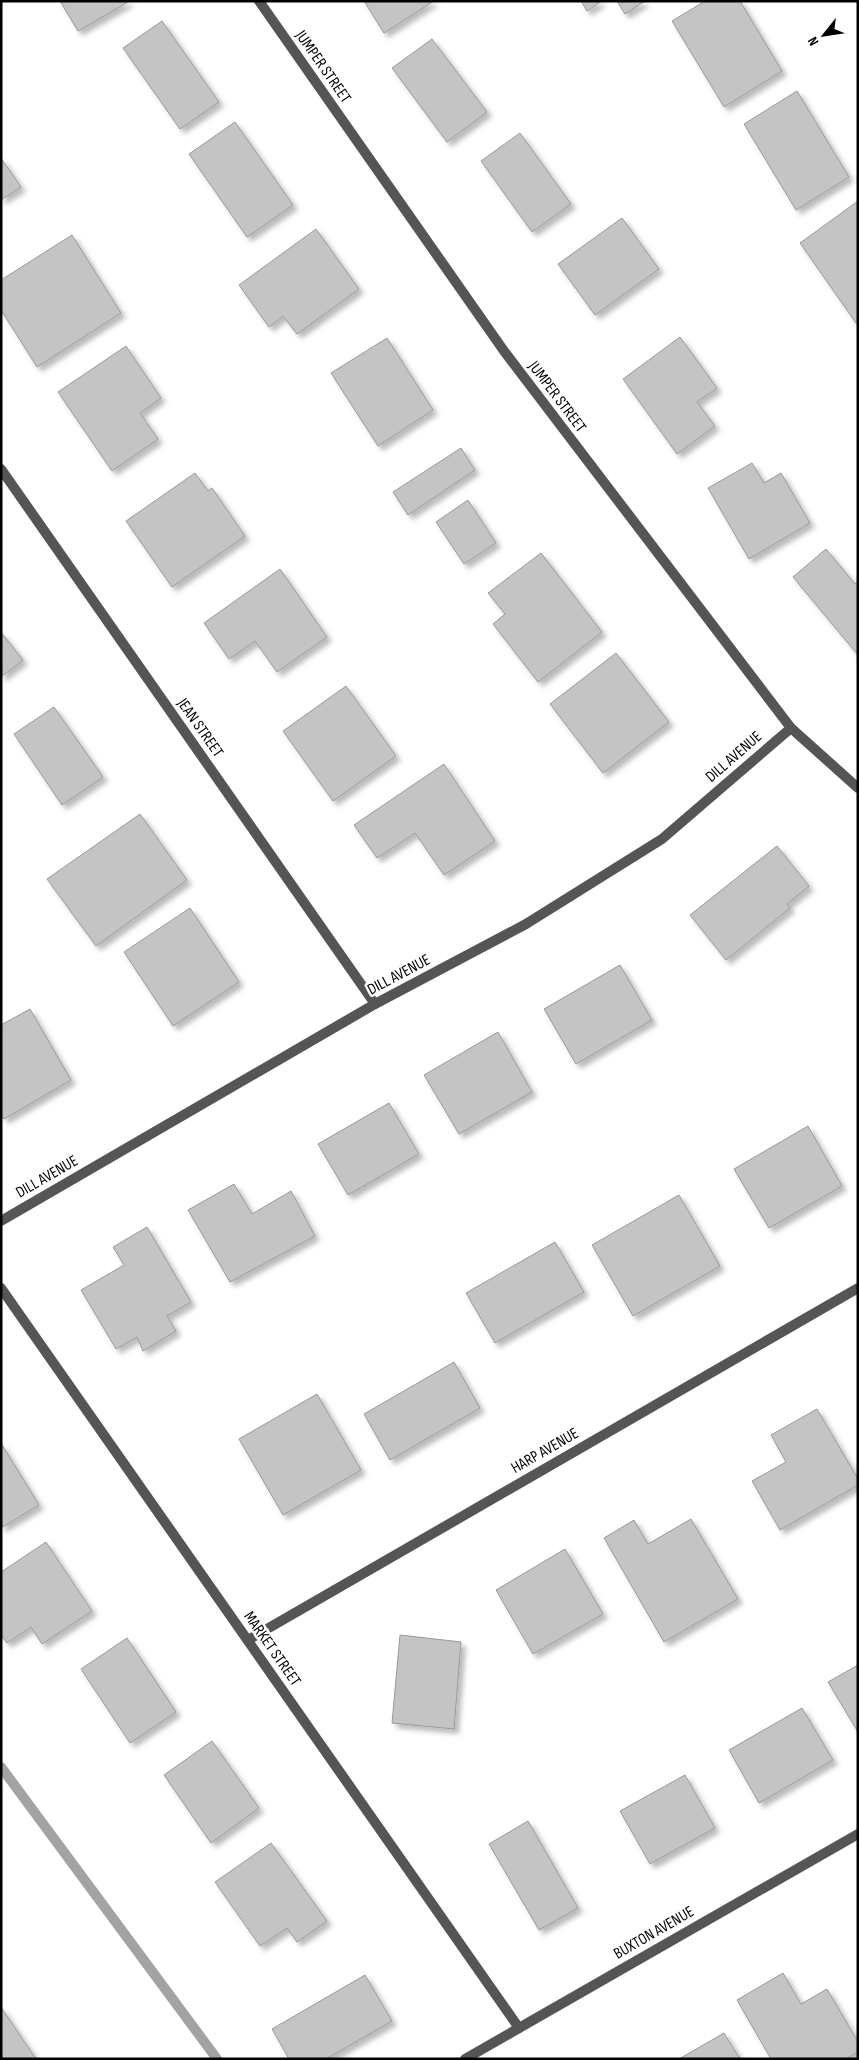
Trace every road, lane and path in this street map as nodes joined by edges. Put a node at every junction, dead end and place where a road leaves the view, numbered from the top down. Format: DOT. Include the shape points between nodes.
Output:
graph roads {
  1 [pos="259,1"];
  2 [pos="1,469"];
  3 [pos="791,728"];
  4 [pos="858,788"];
  5 [pos="375,1004"];
  6 [pos="1,1221"];
  7 [pos="1,1288"];
  8 [pos="858,1288"];
  9 [pos="248,1640"];
  10 [pos="858,1834"];
  11 [pos="519,2028"];
  12 [pos="466,2059"];
  1 -- 3 [label="street, JUMPER STREET" via="504,352"];
  2 -- 5 [label="street, JEAN STREET"];
  3 -- 4 [label="street, JUMPER STREET"];
  3 -- 5 [label="street, DILL AVENUE" via="662,839 526,924"];
  5 -- 6 [label="street, DILL AVENUE"];
  7 -- 9 [label="street, MARKET STREET"];
  8 -- 9 [label="street, HARP AVENUE"];
  9 -- 11 [label="street, MARKET STREET"];
  10 -- 11 [label="street, BUXTON AVENUE"];
  11 -- 12 [label="street, BUXTON AVENUE"];
}
